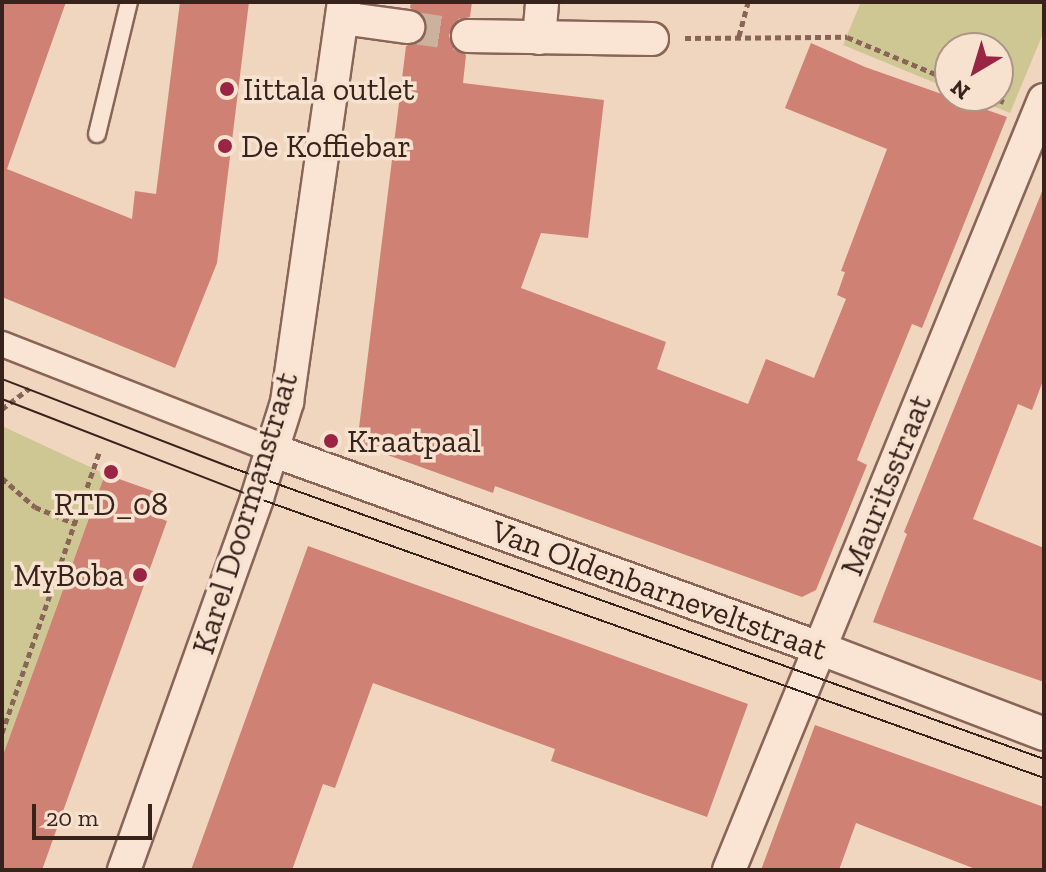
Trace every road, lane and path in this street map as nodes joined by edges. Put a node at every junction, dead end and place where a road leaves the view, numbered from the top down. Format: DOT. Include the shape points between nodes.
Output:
graph roads {
  1 [pos="129,2"];
  2 [pos="542,2"];
  3 [pos="748,2"];
  4 [pos="343,10"];
  5 [pos="408,27"];
  6 [pos="468,36"];
  7 [pos="739,36"];
  8 [pos="539,38"];
  9 [pos="652,39"];
  10 [pos="934,73"];
  11 [pos="1044,100"];
  12 [pos="97,134"];
  13 [pos="2,344"];
  14 [pos="100,450"];
  15 [pos="272,450"];
  16 [pos="2,478"];
  17 [pos="76,524"];
  18 [pos="819,648"];
  19 [pos="2,733"];
  20 [pos="1044,734"];
  21 [pos="124,870"];
  22 [pos="729,870"];
  1 -- 12 [label="lane"];
  2 -- 8 [label="street"];
  3 -- 7 [label="path"];
  4 -- 5 [label="street"];
  4 -- 15 [label="street, Karel Doormanstraat" via="287,402"];
  6 -- 8 [label="street"];
  7 -- 9 [label="path"];
  7 -- 10 [label="path" via="847,37"];
  8 -- 9 [label="street"];
  11 -- 18 [label="street, Mauritsstraat"];
  13 -- 15 [label="street"];
  14 -- 17 [label="path"];
  15 -- 18 [label="street, Van Oldenbarneveltstraat"];
  15 -- 21 [label="street, Karel Doormanstraat"];
  16 -- 17 [label="path" via="35,507"];
  17 -- 19 [label="path"];
  18 -- 20 [label="street, Van Oldenbarneveltstraat"];
  18 -- 22 [label="street, Mauritsstraat"];
}
